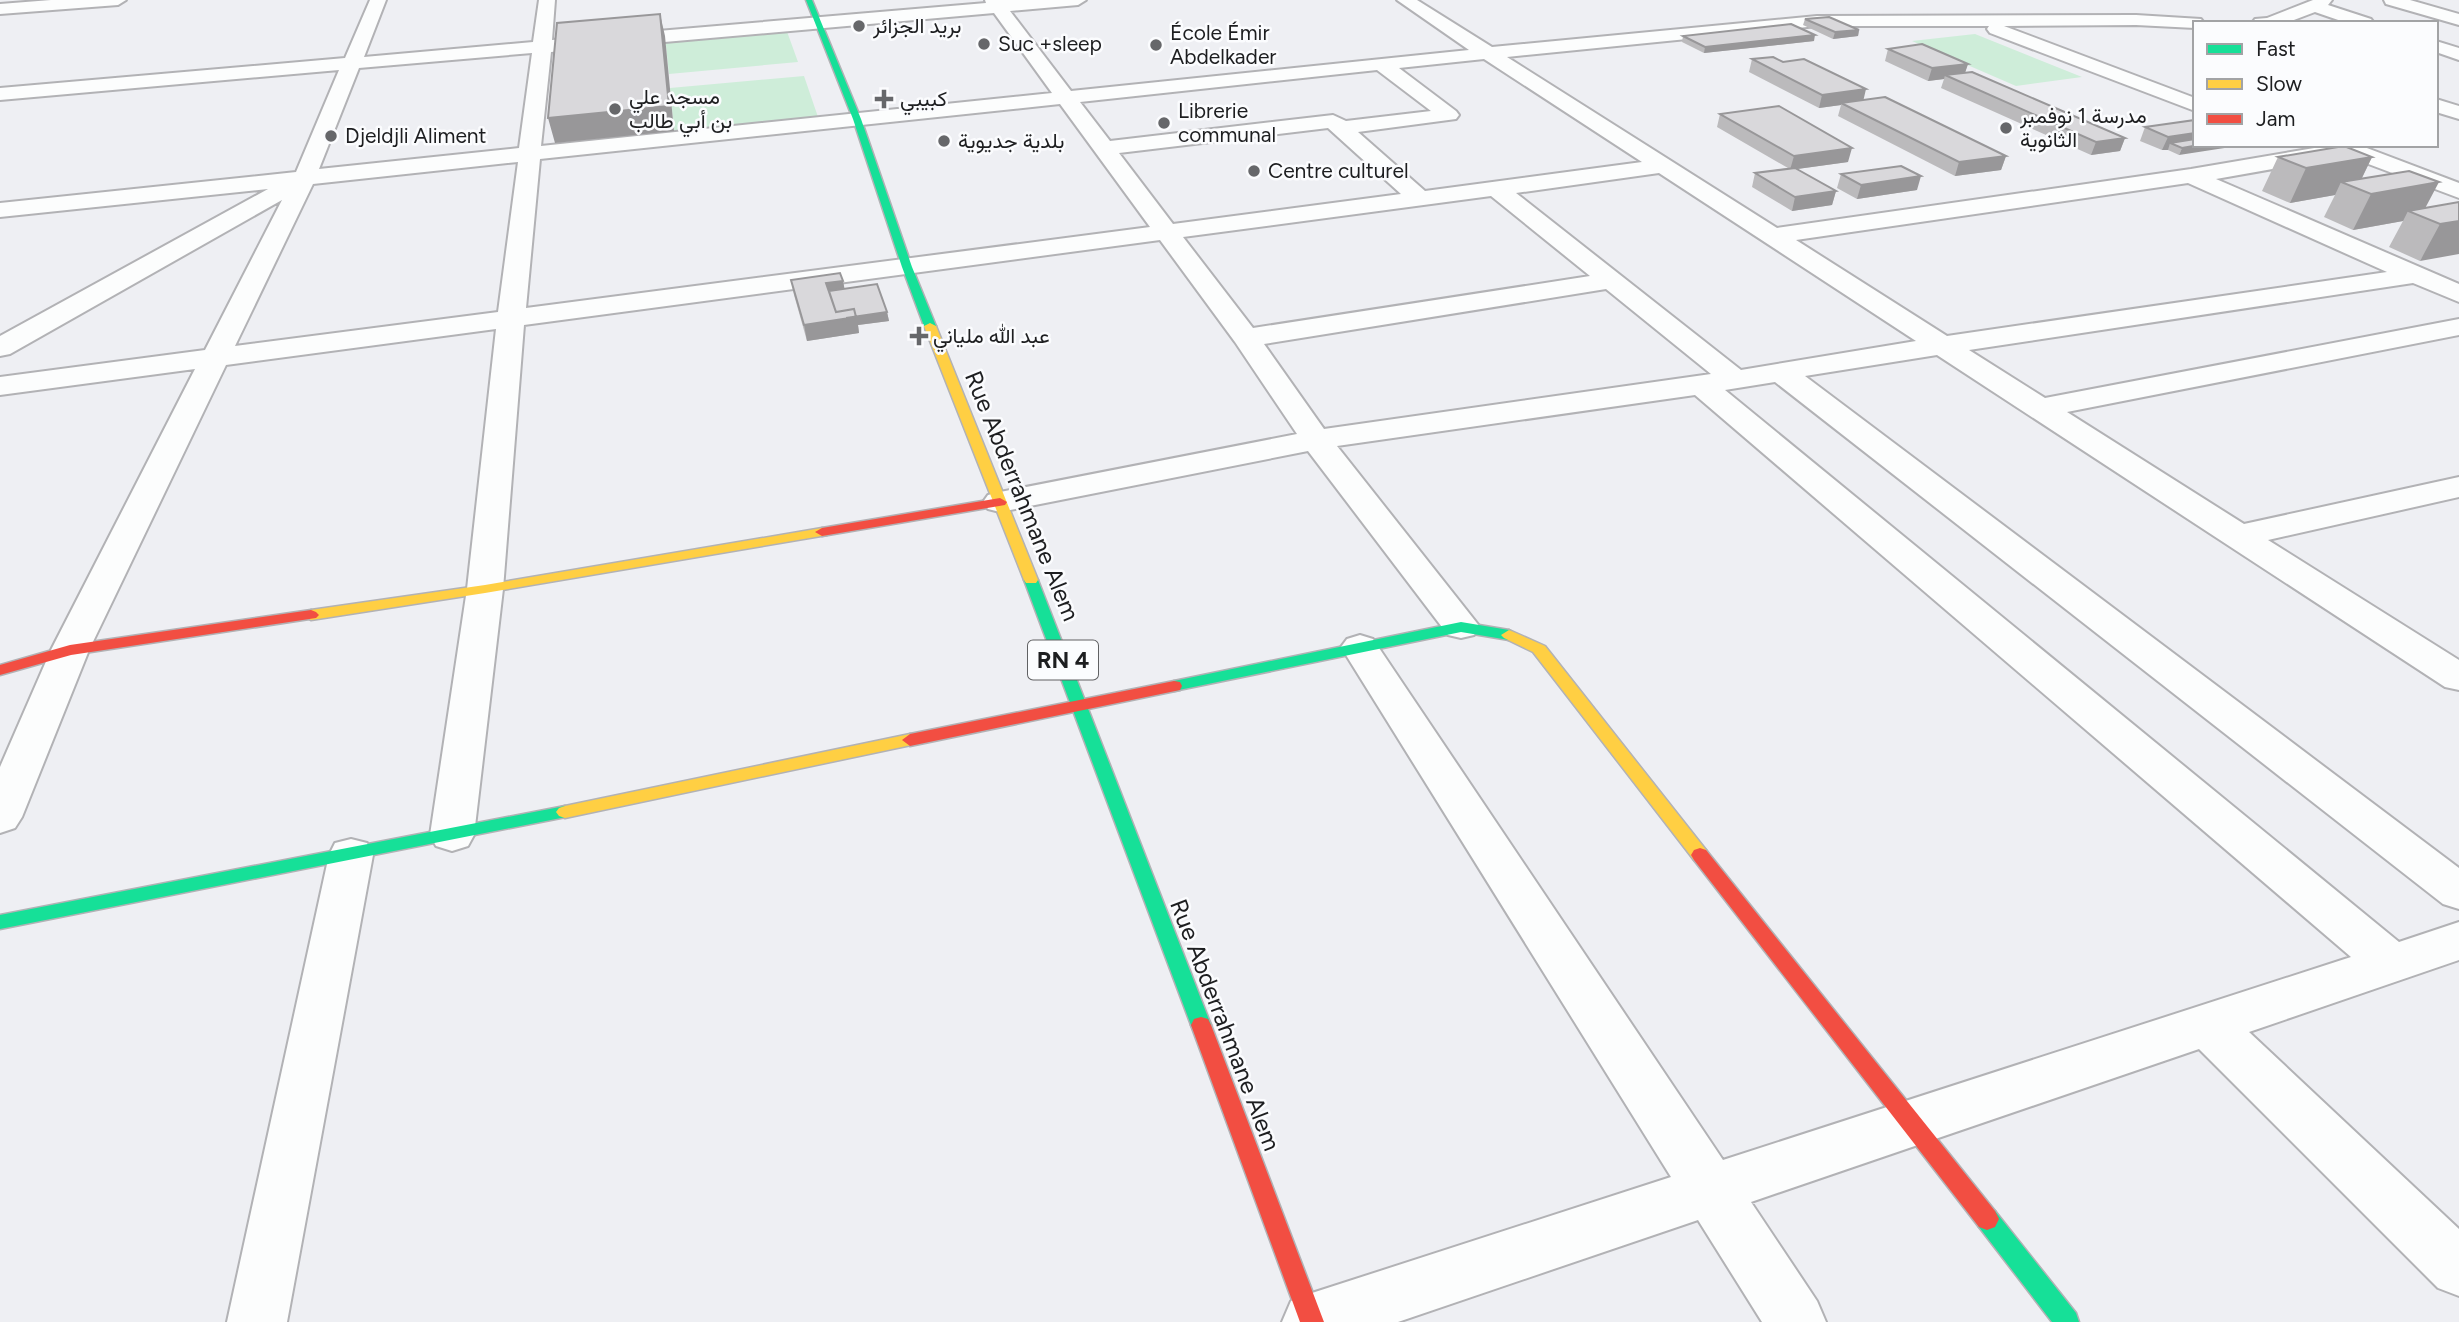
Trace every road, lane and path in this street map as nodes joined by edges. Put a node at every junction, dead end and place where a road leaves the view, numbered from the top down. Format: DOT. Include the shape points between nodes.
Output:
graph roads {
  1 [pos="118,0"];
  2 [pos="378,0"];
  3 [pos="547,0"];
  4 [pos="810,0"];
  5 [pos="1078,0"];
  6 [pos="1405,0"];
  7 [pos="2088,0"];
  8 [pos="2392,0"];
  9 [pos="2320,3"];
  10 [pos="996,4"];
  11 [pos="1796,7"];
  12 [pos="0,9"];
  13 [pos="1828,14"];
  14 [pos="1975,20"];
  15 [pos="2136,20"];
  16 [pos="2459,20"];
  17 [pos="818,21"];
  18 [pos="2274,21"];
  19 [pos="2360,21"];
  20 [pos="2193,23"];
  21 [pos="544,45"];
  22 [pos="2438,47"];
  23 [pos="1489,53"];
  24 [pos="2459,54"];
  25 [pos="352,61"];
  26 [pos="1381,64"];
  27 [pos="1305,72"];
  28 [pos="1326,90"];
  29 [pos="0,93"];
  30 [pos="1066,98"];
  31 [pos="2193,104"];
  32 [pos="2438,106"];
  33 [pos="2459,113"];
  34 [pos="1344,117"];
  35 [pos="857,119"];
  36 [pos="2304,147"];
  37 [pos="1104,148"];
  38 [pos="530,153"];
  39 [pos="2322,154"];
  40 [pos="1665,166"];
  41 [pos="2191,176"];
  42 [pos="305,177"];
  43 [pos="1496,188"];
  44 [pos="2459,191"];
  45 [pos="1420,198"];
  46 [pos="0,210"];
  47 [pos="1167,233"];
  48 [pos="1774,236"];
  49 [pos="907,267"];
  50 [pos="2416,275"];
  51 [pos="1611,280"];
  52 [pos="2456,291"];
  53 [pos="510,319"];
  54 [pos="2459,327"];
  55 [pos="1246,338"];
  56 [pos="1944,345"];
  57 [pos="0,348"];
  58 [pos="216,356"];
  59 [pos="1781,372"];
  60 [pos="1718,382"];
  61 [pos="0,386"];
  62 [pos="2041,408"];
  63 [pos="1316,440"];
  64 [pos="2459,487"];
  65 [pos="1000,502"];
  66 [pos="2238,536"];
  67 [pos="485,589"];
  68 [pos="1461,627"];
  69 [pos="1360,647"];
  70 [pos="70,650"];
  71 [pos="0,670"];
  72 [pos="2459,678"];
  73 [pos="1080,704"];
  74 [pos="0,817"];
  75 [pos="452,835"];
  76 [pos="351,855"];
  77 [pos="2459,892"];
  78 [pos="0,922"];
  79 [pos="2459,941"];
  80 [pos="2391,963"];
  81 [pos="2207,1024"];
  82 [pos="1910,1123"];
  83 [pos="1711,1189"];
  84 [pos="2459,1268"];
  85 [pos="257,1322"];
  86 [pos="1312,1322"];
  87 [pos="1796,1322"];
  88 [pos="2067,1322"];
  1 -- 12 [label="street"];
  2 -- 25 [label="street"];
  3 -- 21 [label="street"];
  4 -- 17 [label="main road, Rue Abderrahmane Alem / RN 4"];
  5 -- 10 [label="street"];
  6 -- 23 [label="street"];
  7 -- 15 [label="street"];
  8 -- 16 [label="street"];
  9 -- 18 [label="street"];
  9 -- 19 [label="street"];
  10 -- 17 [label="street"];
  10 -- 30 [label="street"];
  11 -- 13 [label="street"];
  13 -- 14 [label="street"];
  13 -- 23 [label="street"];
  14 -- 15 [label="street"];
  14 -- 31 [label="street"];
  15 -- 20 [label="street"];
  17 -- 21 [label="street"];
  17 -- 35 [label="main road, Rue Abderrahmane Alem / RN 4"];
  21 -- 25 [label="street"];
  21 -- 38 [label="street"];
  22 -- 24 [label="street"];
  23 -- 26 [label="street"];
  23 -- 40 [label="street"];
  25 -- 29 [label="street"];
  25 -- 42 [label="street"];
  26 -- 27 [label="street"];
  26 -- 34 [label="street" via="1449,116 1369,124"];
  27 -- 28 [label="street"];
  27 -- 30 [label="street"];
  30 -- 35 [label="street"];
  30 -- 37 [label="street"];
  32 -- 33 [label="street"];
  34 -- 37 [label="street"];
  34 -- 45 [label="street"];
  35 -- 38 [label="street"];
  35 -- 49 [label="main road, Rue Abderrahmane Alem / RN 4"];
  36 -- 39 [label="street"];
  37 -- 47 [label="street"];
  38 -- 42 [label="street"];
  38 -- 53 [label="street"];
  39 -- 41 [label="street"];
  39 -- 44 [label="street" via="2349,149"];
  40 -- 43 [label="street"];
  40 -- 48 [label="street"];
  41 -- 48 [label="street"];
  41 -- 50 [label="street"];
  42 -- 46 [label="street"];
  42 -- 57 [label="street"];
  42 -- 58 [label="street"];
  43 -- 45 [label="street"];
  43 -- 51 [label="street"];
  45 -- 47 [label="street"];
  47 -- 49 [label="street"];
  47 -- 55 [label="street"];
  48 -- 56 [label="street"];
  49 -- 53 [label="street"];
  49 -- 65 [label="main road, Rue Abderrahmane Alem / RN 4"];
  50 -- 52 [label="street"];
  50 -- 56 [label="street"];
  51 -- 55 [label="street"];
  51 -- 60 [label="street"];
  53 -- 58 [label="street"];
  53 -- 67 [label="street"];
  54 -- 62 [label="street"];
  55 -- 63 [label="street"];
  56 -- 59 [label="street"];
  56 -- 62 [label="street"];
  58 -- 61 [label="street"];
  58 -- 70 [label="street"];
  59 -- 60 [label="street"];
  59 -- 77 [label="street"];
  60 -- 63 [label="street"];
  60 -- 80 [label="street"];
  62 -- 66 [label="street"];
  63 -- 65 [label="street"];
  63 -- 68 [label="street"];
  64 -- 66 [label="street"];
  65 -- 67 [label="main road"];
  65 -- 73 [label="main road, Rue Abderrahmane Alem / RN 4"];
  66 -- 72 [label="street"];
  67 -- 70 [label="main road"];
  67 -- 75 [label="street"];
  68 -- 69 [label="main road"];
  68 -- 82 [label="main road" via="1504,633 1539,649"];
  69 -- 73 [label="main road"];
  69 -- 83 [label="street"];
  70 -- 71 [label="main road"];
  70 -- 74 [label="street"];
  73 -- 75 [label="main road"];
  73 -- 86 [label="main road, Rue Abderrahmane Alem / RN 4"];
  75 -- 76 [label="main road"];
  76 -- 78 [label="main road"];
  76 -- 85 [label="street"];
  79 -- 80 [label="street"];
  80 -- 81 [label="street"];
  81 -- 82 [label="street"];
  81 -- 84 [label="street"];
  82 -- 83 [label="street"];
  82 -- 88 [label="main road"];
  83 -- 86 [label="street"];
  83 -- 87 [label="street"];
}
